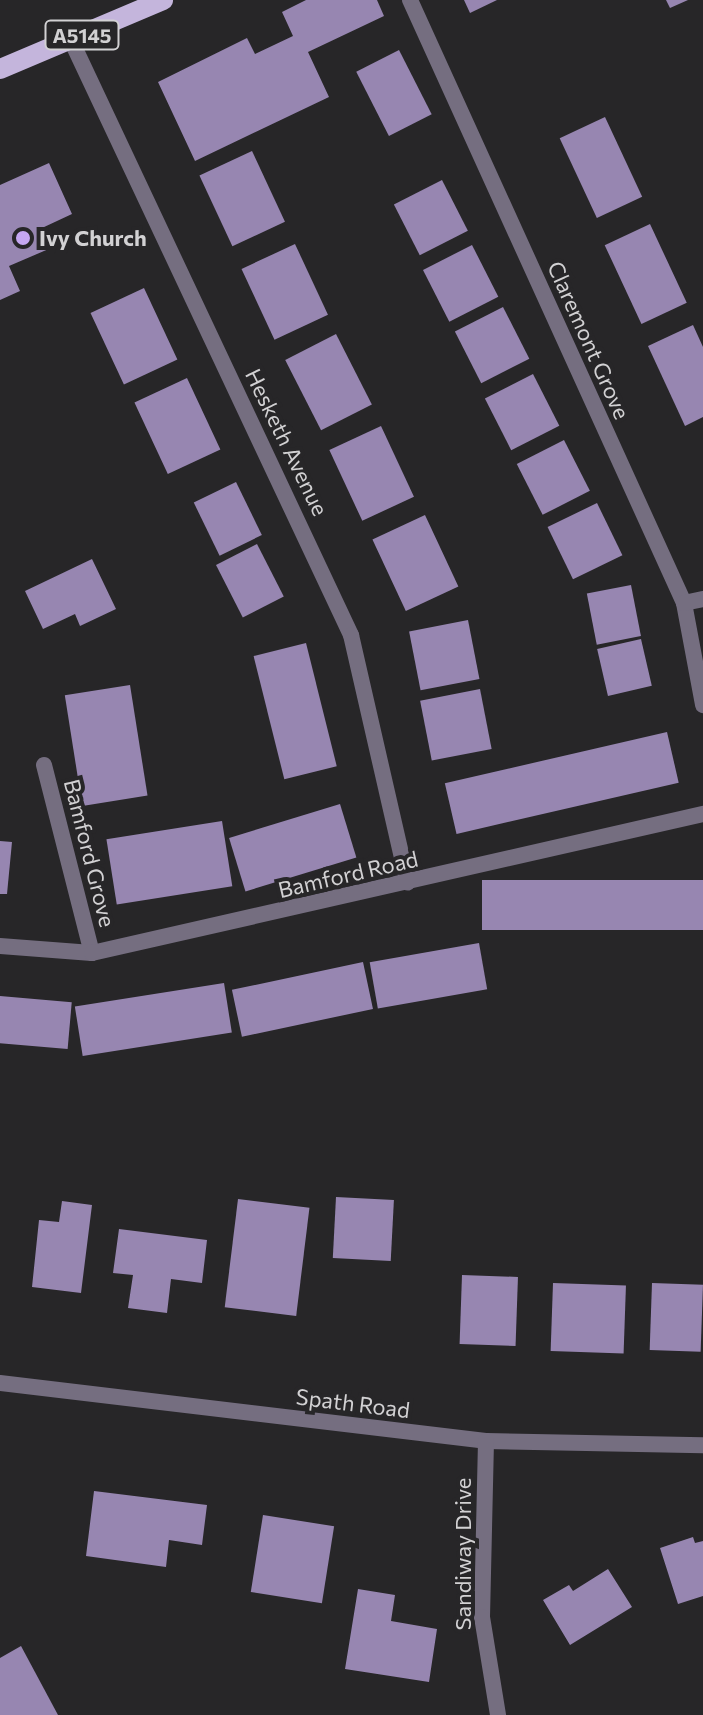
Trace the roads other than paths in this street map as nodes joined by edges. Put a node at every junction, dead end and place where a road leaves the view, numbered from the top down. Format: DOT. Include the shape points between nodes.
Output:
graph roads {
  1 [pos="163,0"];
  2 [pos="410,0"];
  3 [pos="71,40"];
  4 [pos="0,69"];
  5 [pos="703,599"];
  6 [pos="684,603"];
  7 [pos="703,705"];
  8 [pos="44,765"];
  9 [pos="703,814"];
  10 [pos="408,883"];
  11 [pos="0,946"];
  12 [pos="92,953"];
  13 [pos="0,1383"];
  14 [pos="486,1441"];
  15 [pos="703,1445"];
  16 [pos="498,1715"];
  1 -- 3 [label="main road, A5145"];
  2 -- 6 [label="street, Claremont Grove"];
  3 -- 4 [label="main road, A5145"];
  3 -- 10 [label="street, Hesketh Avenue" via="351,635"];
  5 -- 6 [label="street"];
  6 -- 7 [label="street, Claremont Grove"];
  8 -- 12 [label="street, Bamford Grove"];
  9 -- 10 [label="street, Bamford Road"];
  10 -- 12 [label="street, Bamford Road"];
  11 -- 12 [label="street, Bamford Road"];
  13 -- 14 [label="street, Spath Road"];
  14 -- 15 [label="street, Spath Road"];
  14 -- 16 [label="street, Sandiway Drive" via="482,1617"];
}
